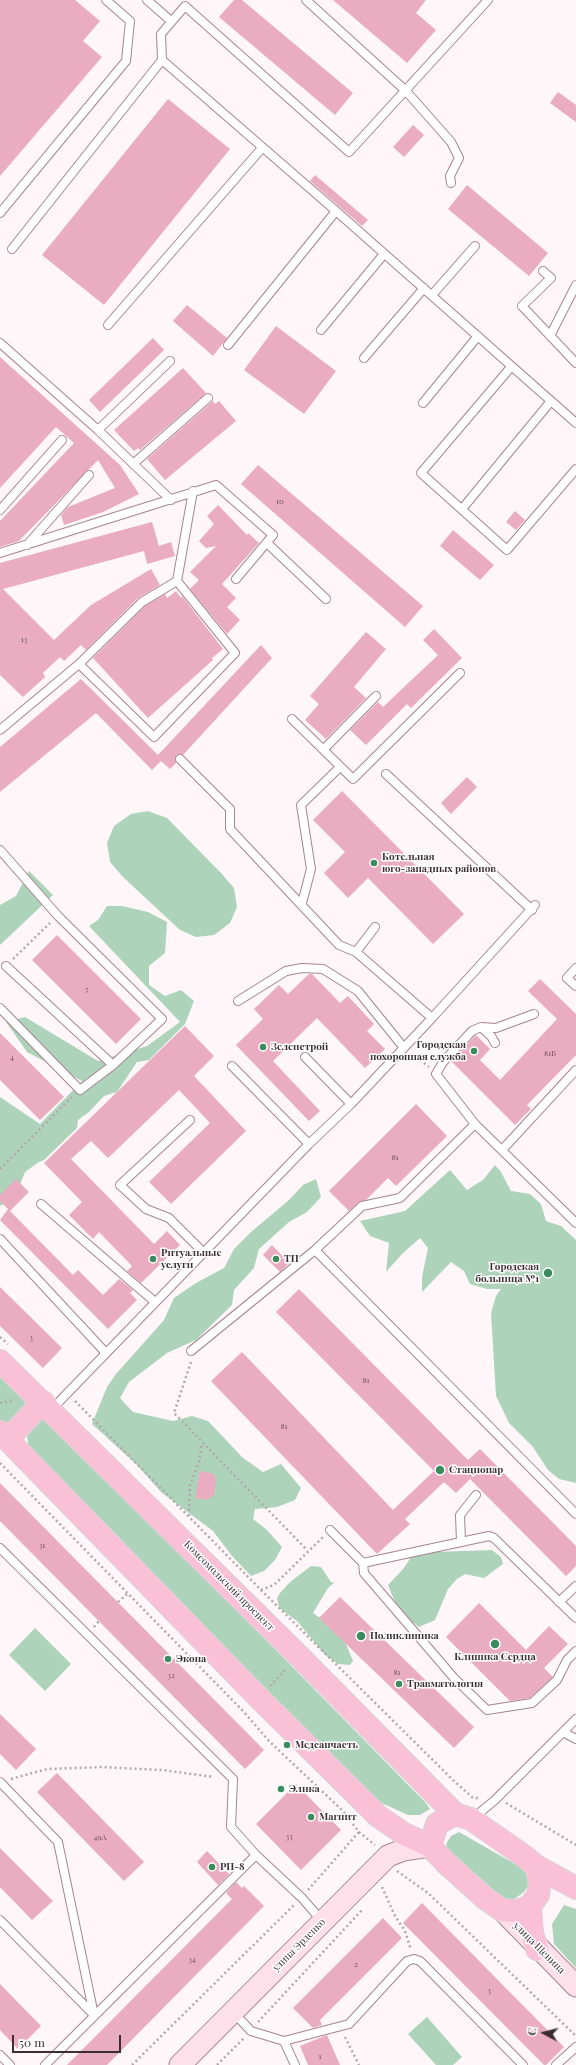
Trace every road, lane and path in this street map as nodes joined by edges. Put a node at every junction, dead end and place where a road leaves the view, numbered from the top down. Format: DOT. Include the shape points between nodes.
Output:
graph roads {
  1 [pos="106,0"];
  2 [pos="146,0"];
  3 [pos="306,0"];
  4 [pos="486,1"];
  5 [pos="187,3"];
  6 [pos="172,21"];
  7 [pos="162,60"];
  8 [pos="406,91"];
  9 [pos="262,148"];
  10 [pos="451,184"];
  11 [pos="336,211"];
  12 [pos="0,213"];
  13 [pos="475,246"];
  14 [pos="12,249"];
  15 [pos="384,254"];
  16 [pos="543,271"];
  17 [pos="576,285"];
  18 [pos="424,288"];
  19 [pos="432,295"];
  20 [pos="108,325"];
  21 [pos="321,330"];
  22 [pos="478,336"];
  23 [pos="550,336"];
  24 [pos="0,343"];
  25 [pos="228,345"];
  26 [pos="364,358"];
  27 [pos="170,361"];
  28 [pos="576,363"];
  29 [pos="511,367"];
  30 [pos="208,398"];
  31 [pos="551,401"];
  32 [pos="423,403"];
  33 [pos="576,423"];
  34 [pos="98,430"];
  35 [pos="62,440"];
  36 [pos="133,464"];
  37 [pos="576,469"];
  38 [pos="89,475"];
  39 [pos="193,491"];
  40 [pos="171,500"];
  41 [pos="462,509"];
  42 [pos="0,510"];
  43 [pos="267,543"];
  44 [pos="27,546"];
  45 [pos="0,553"];
  46 [pos="236,580"];
  47 [pos="177,582"];
  48 [pos="326,599"];
  49 [pos="79,664"];
  50 [pos="460,673"];
  51 [pos="376,696"];
  52 [pos="292,719"];
  53 [pos="0,730"];
  54 [pos="324,750"];
  55 [pos="180,759"];
  56 [pos="340,767"];
  57 [pos="386,774"];
  58 [pos="0,850"];
  59 [pos="302,903"];
  60 [pos="58,916"];
  61 [pos="375,927"];
  62 [pos="356,952"];
  63 [pos="6,966"];
  64 [pos="576,968"];
  65 [pos="576,986"];
  66 [pos="238,1001"];
  67 [pos="0,1008"];
  68 [pos="534,1014"];
  69 [pos="432,1018"];
  70 [pos="481,1027"];
  71 [pos="494,1043"];
  72 [pos="404,1048"];
  73 [pos="305,1058"];
  74 [pos="113,1064"];
  75 [pos="232,1066"];
  76 [pos="576,1070"];
  77 [pos="436,1074"];
  78 [pos="80,1090"];
  79 [pos="351,1104"];
  80 [pos="190,1120"];
  81 [pos="475,1124"];
  82 [pos="310,1144"];
  83 [pos="502,1150"];
  84 [pos="0,1168"];
  85 [pos="42,1204"];
  86 [pos="576,1223"];
  87 [pos="0,1239"];
  88 [pos="315,1250"];
  89 [pos="204,1253"];
  90 [pos="155,1302"];
  91 [pos="0,1337"];
  92 [pos="191,1351"];
  93 [pos="106,1353"];
  94 [pos="6,1354"];
  95 [pos="67,1393"];
  96 [pos="47,1406"];
  97 [pos="4,1435"];
  98 [pos="202,1443"];
  99 [pos="476,1495"];
  100 [pos="575,1510"];
  101 [pos="189,1516"];
  102 [pos="330,1530"];
  103 [pos="462,1542"];
  104 [pos="0,1548"];
  105 [pos="307,1550"];
  106 [pos="363,1563"];
  107 [pos="576,1586"];
  108 [pos="261,1590"];
  109 [pos="127,1594"];
  110 [pos="118,1602"];
  111 [pos="559,1602"];
  112 [pos="576,1618"];
  113 [pos="306,1648"];
  114 [pos="576,1651"];
  115 [pos="251,1704"];
  116 [pos="576,1718"];
  117 [pos="563,1732"];
  118 [pos="576,1739"];
  119 [pos="233,1779"];
  120 [pos="0,1782"];
  121 [pos="495,1800"];
  122 [pos="463,1817"];
  123 [pos="359,1832"];
  124 [pos="576,1845"];
  125 [pos="430,1846"];
  126 [pos="256,1854"];
  127 [pos="536,1866"];
  128 [pos="397,1871"];
  129 [pos="392,1876"];
  130 [pos="387,1882"];
  131 [pos="382,1887"];
  132 [pos="576,1888"];
  133 [pos="576,1891"];
  134 [pos="377,1893"];
  135 [pos="302,1898"];
  136 [pos="534,1900"];
  137 [pos="366,1905"];
  138 [pos="502,1910"];
  139 [pos="0,1920"];
  140 [pos="322,1921"];
  141 [pos="537,1949"];
  142 [pos="414,1959"];
  143 [pos="576,1986"];
  144 [pos="233,2012"];
  145 [pos="94,2015"];
  146 [pos="340,2025"];
  147 [pos="251,2031"];
  148 [pos="284,2041"];
  149 [pos="576,2048"];
  150 [pos="0,2055"];
  151 [pos="10,2065"];
  152 [pos="45,2065"];
  153 [pos="132,2065"];
  154 [pos="180,2065"];
  155 [pos="218,2065"];
  156 [pos="295,2065"];
  157 [pos="358,2065"];
  158 [pos="524,2065"];
  159 [pos="556,2065"];
  1 -- 12 [label="lane" via="130,21 126,61"];
  2 -- 6 [label="lane"];
  3 -- 8 [label="lane"];
  4 -- 8 [label="lane"];
  5 -- 6 [label="lane"];
  5 -- 8 [label="lane" via="349,152"];
  6 -- 7 [label="lane" via="161,34"];
  7 -- 9 [label="lane"];
  7 -- 14 [label="lane"];
  8 -- 10 [label="lane" via="451,142 459,158 450,176"];
  9 -- 11 [label="lane"];
  9 -- 20 [label="lane"];
  11 -- 15 [label="lane"];
  11 -- 25 [label="lane"];
  13 -- 19 [label="lane"];
  15 -- 18 [label="lane"];
  15 -- 21 [label="lane"];
  16 -- 23 [label="lane" via="551,278 522,306"];
  17 -- 23 [label="lane"];
  18 -- 19 [label="lane"];
  18 -- 26 [label="lane"];
  19 -- 22 [label="lane"];
  22 -- 29 [label="lane"];
  22 -- 32 [label="lane"];
  23 -- 28 [label="lane"];
  24 -- 34 [label="lane"];
  27 -- 34 [label="lane"];
  29 -- 31 [label="lane"];
  29 -- 41 [label="lane" via="421,473"];
  30 -- 36 [label="lane"];
  31 -- 33 [label="lane"];
  31 -- 41 [label="lane"];
  34 -- 36 [label="lane"];
  35 -- 42 [label="lane"];
  36 -- 40 [label="lane"];
  37 -- 41 [label="lane" via="507,550"];
  38 -- 44 [label="lane"];
  39 -- 40 [label="lane"];
  39 -- 43 [label="lane" via="216,485 273,535"];
  39 -- 47 [label="lane"];
  40 -- 44 [label="lane"];
  43 -- 46 [label="lane"];
  43 -- 48 [label="lane"];
  44 -- 45 [label="lane"];
  47 -- 49 [label="lane" via="142,602"];
  47 -- 49 [label="lane" via="235,654 154,737"];
  49 -- 53 [label="lane"];
  50 -- 56 [label="lane" via="353,779"];
  51 -- 54 [label="lane"];
  52 -- 54 [label="lane"];
  54 -- 56 [label="lane"];
  55 -- 59 [label="lane" via="230,809 230,829"];
  56 -- 59 [label="lane" via="301,805 311,869"];
  57 -- 69 [label="lane" via="534,908"];
  58 -- 60 [label="lane"];
  59 -- 62 [label="lane" via="339,945"];
  60 -- 63 [label="path"];
  60 -- 74 [label="lane" via="162,1019"];
  61 -- 62 [label="lane"];
  62 -- 69 [label="lane"];
  63 -- 74 [label="lane"];
  64 -- 65 [label="lane" via="567,978"];
  66 -- 72 [label="lane" via="286,971 323,968 358,991"];
  67 -- 78 [label="lane"];
  68 -- 70 [label="lane" via="496,1028"];
  69 -- 72 [label="lane"];
  70 -- 71 [label="lane" via="491,1036"];
  70 -- 77 [label="lane" via="472,1031"];
  72 -- 77 [label="path"];
  72 -- 79 [label="lane"];
  73 -- 79 [label="lane"];
  74 -- 78 [label="lane"];
  75 -- 82 [label="lane"];
  76 -- 83 [label="lane"];
  77 -- 81 [label="lane"];
  78 -- 84 [label="path"];
  79 -- 82 [label="lane"];
  80 -- 89 [label="lane" via="120,1185 146,1209 169,1218"];
  81 -- 83 [label="lane"];
  81 -- 88 [label="lane" via="400,1198 362,1206"];
  82 -- 89 [label="lane"];
  83 -- 86 [label="lane"];
  85 -- 90 [label="lane"];
  87 -- 93 [label="lane"];
  88 -- 92 [label="lane"];
  88 -- 100 [label="lane"];
  89 -- 90 [label="lane"];
  90 -- 93 [label="lane"];
  91 -- 94 [label="path"];
  92 -- 98 [label="path" via="191,1363 174,1413"];
  93 -- 95 [label="lane"];
  94 -- 96 [label="main road, Комсомольский проспект"];
  95 -- 96 [label="lane"];
  95 -- 101 [label="path"];
  96 -- 97 [label="main road"];
  96 -- 113 [label="main road, Комсомольский проспект"];
  97 -- 115 [label="main road"];
  98 -- 101 [label="path" via="199,1462 190,1485"];
  98 -- 105 [label="path"];
  99 -- 103 [label="lane" via="460,1515"];
  101 -- 108 [label="path"];
  102 -- 105 [label="path"];
  102 -- 106 [label="lane"];
  103 -- 106 [label="lane"];
  103 -- 111 [label="lane" via="489,1536 494,1538"];
  104 -- 119 [label="lane"];
  105 -- 108 [label="path" via="274,1585"];
  106 -- 114 [label="lane" via="364,1573 454,1678 487,1710 532,1703 557,1680 567,1660"];
  107 -- 111 [label="lane"];
  108 -- 113 [label="path"];
  109 -- 110 [label="path"];
  111 -- 112 [label="lane"];
  113 -- 115 [label="path"];
  113 -- 121 [label="path" via="473,1798"];
  113 -- 122 [label="main road, Комсомольский проспект"];
  115 -- 125 [label="main road" via="378,1816 404,1834"];
  116 -- 117 [label="lane"];
  117 -- 118 [label="lane"];
  117 -- 121 [label="lane"];
  119 -- 120 [label="path" via="162,1770 102,1767 47,1769"];
  119 -- 126 [label="lane" via="231,1827"];
  120 -- 145 [label="lane" via="58,1842"];
  121 -- 122 [label="lane"];
  121 -- 124 [label="path" via="510,1805"];
  122 -- 125 [label="main road" via="437,1824"];
  122 -- 127 [label="main road, Комсомольский проспект"];
  123 -- 135 [label="path"];
  125 -- 138 [label="main road" via="486,1899"];
  125 -- 140 [label="main road, улица Эрденко" via="403,1850 388,1856"];
  126 -- 135 [label="lane"];
  126 -- 145 [label="lane"];
  127 -- 132 [label="main road, Комсомольский проспект"];
  127 -- 136 [label="main road" via="540,1881"];
  128 -- 129 [label="path"];
  130 -- 131 [label="path"];
  131 -- 134 [label="path"];
  131 -- 142 [label="path" via="405,1931"];
  133 -- 136 [label="main road" via="548,1891"];
  135 -- 140 [label="lane"];
  135 -- 153 [label="path"];
  136 -- 138 [label="main road" via="518,1911"];
  136 -- 141 [label="main road" via="532,1933"];
  137 -- 147 [label="path"];
  138 -- 141 [label="main road, улица Щенина"];
  139 -- 145 [label="lane"];
  140 -- 144 [label="main road, улица Эрденко"];
  141 -- 143 [label="main road, улица Щенина"];
  142 -- 146 [label="lane" via="407,1961 349,2024"];
  142 -- 158 [label="lane" via="420,1961"];
  144 -- 147 [label="lane"];
  144 -- 154 [label="main road, улица Эрденко"];
  145 -- 152 [label="lane"];
  146 -- 148 [label="lane"];
  146 -- 157 [label="path"];
  147 -- 148 [label="lane"];
  147 -- 155 [label="path"];
  148 -- 156 [label="lane"];
  149 -- 159 [label="lane"];
  150 -- 151 [label="lane"];
}
